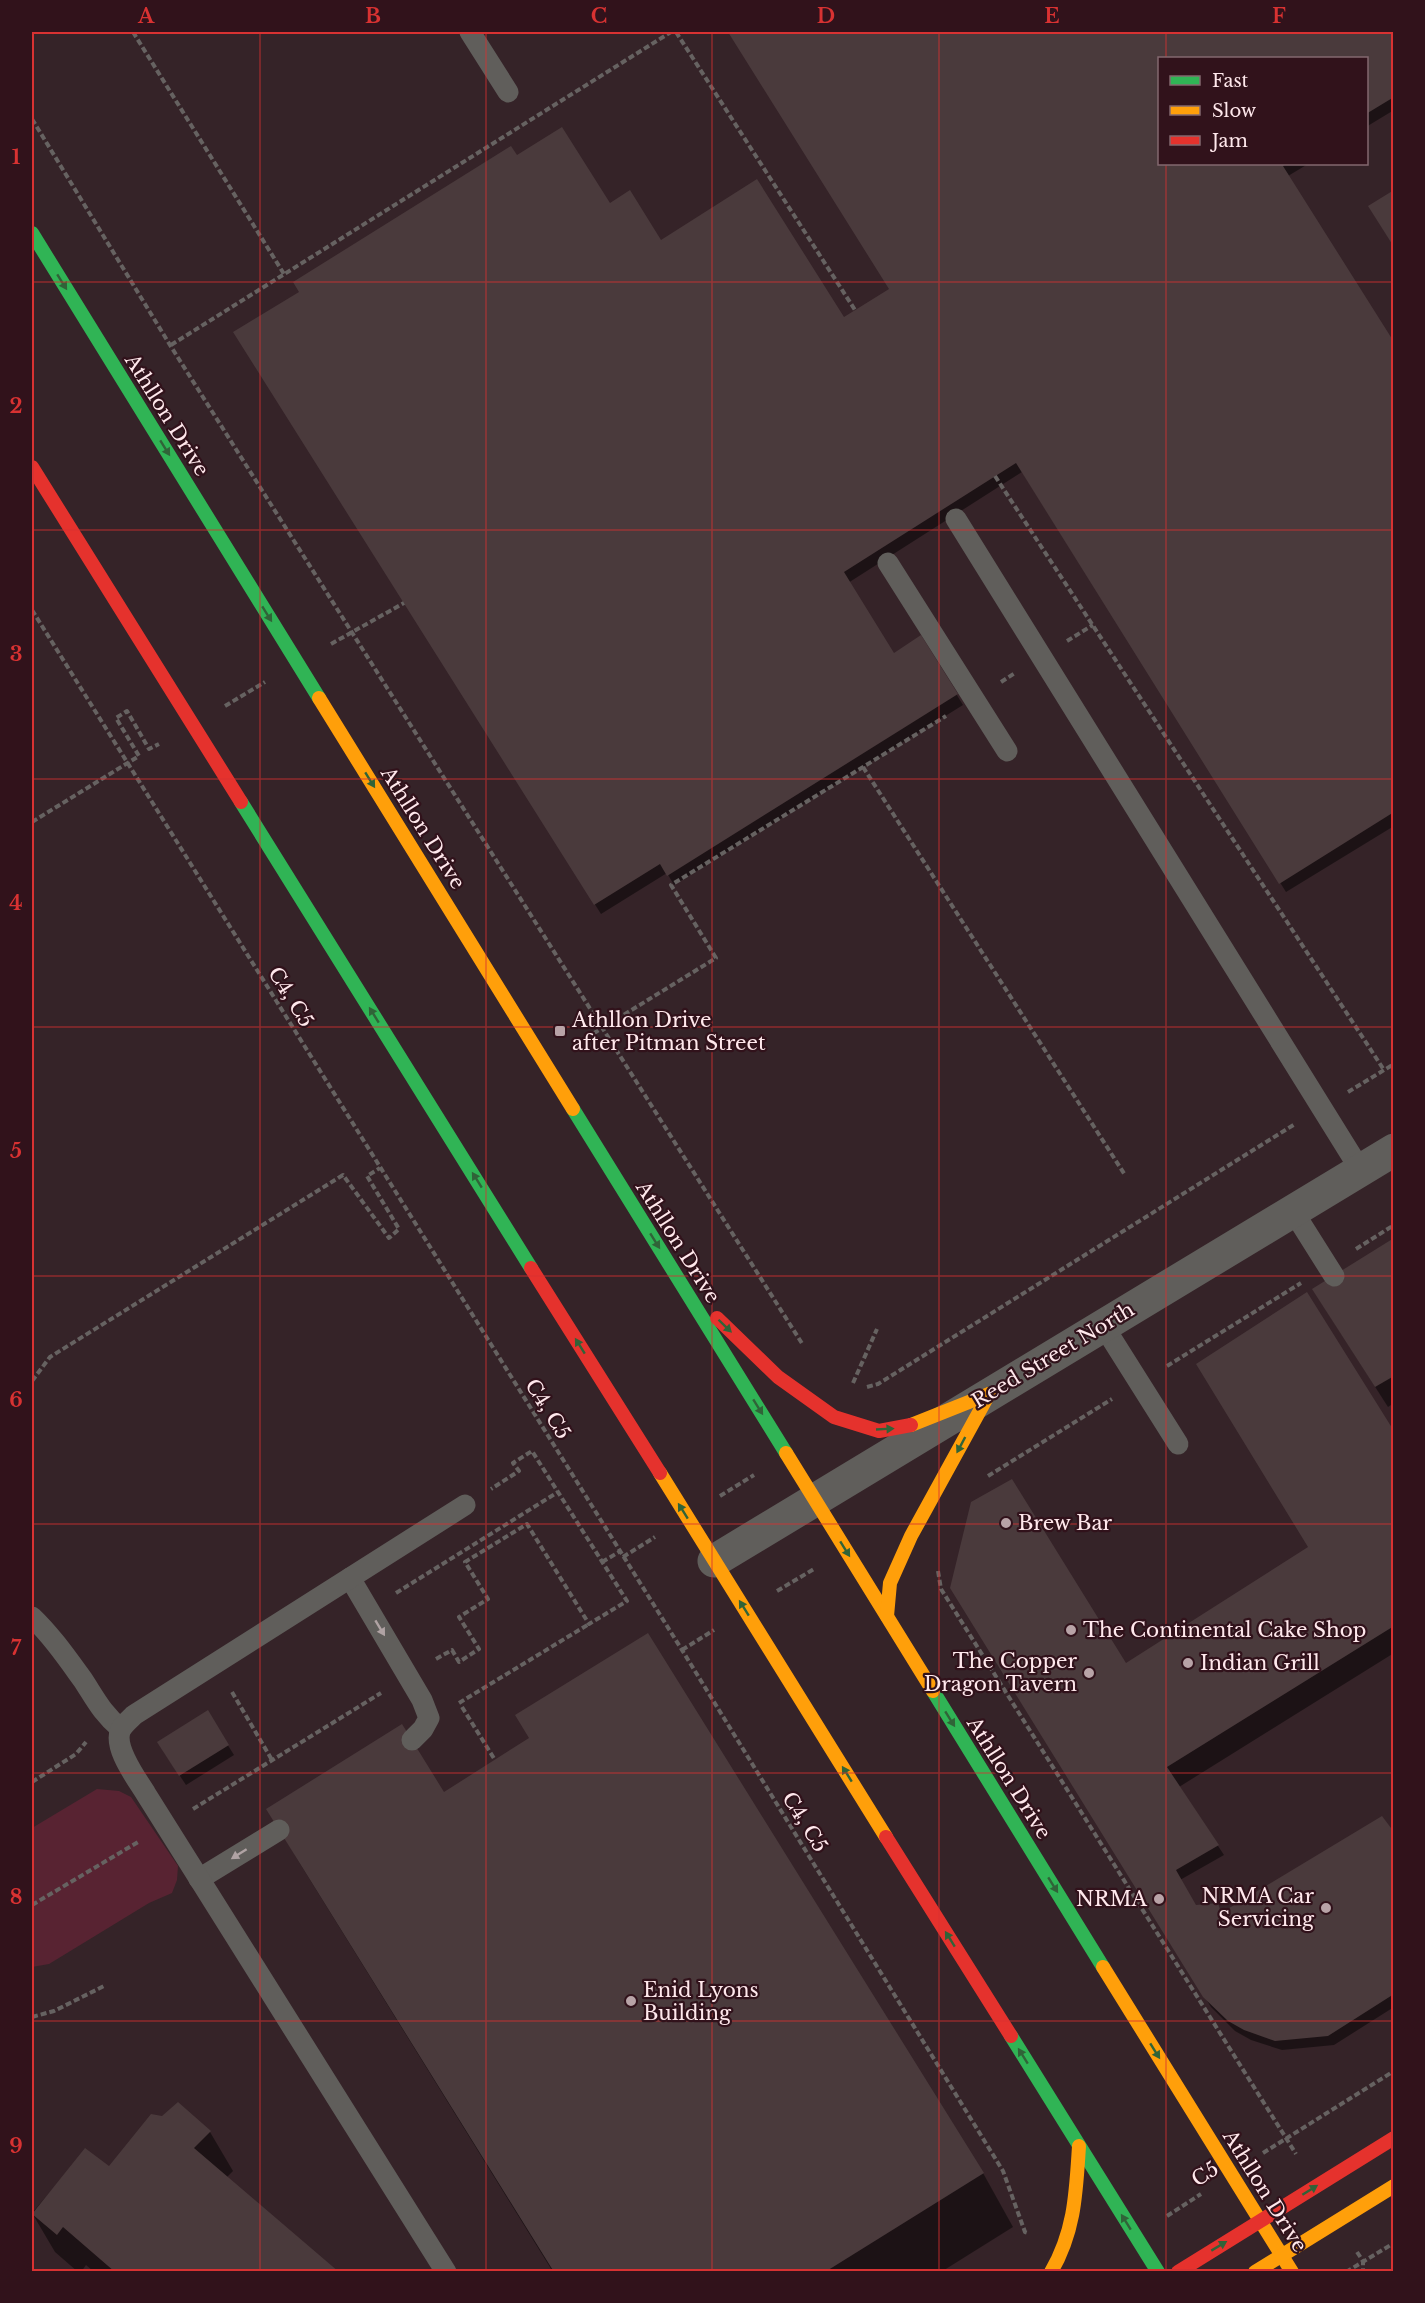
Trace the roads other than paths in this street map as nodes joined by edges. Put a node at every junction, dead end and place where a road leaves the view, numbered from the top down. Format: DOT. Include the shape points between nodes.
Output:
graph roads {
  1 [pos="470,32"];
  2 [pos="508,92"];
  3 [pos="32,233"];
  4 [pos="32,467"];
  5 [pos="956,519"];
  6 [pos="888,563"];
  7 [pos="1006,751"];
  8 [pos="1394,1150"];
  9 [pos="1361,1171"];
  10 [pos="1293,1211"];
  11 [pos="1334,1276"];
  12 [pos="683,1286"];
  13 [pos="1103,1325"];
  14 [pos="989,1394"];
  15 [pos="1178,1444"];
  16 [pos="815,1499"];
  17 [pos="465,1505"];
  18 [pos="714,1561"];
  19 [pos="350,1578"];
  20 [pos="886,1616"];
  21 [pos="32,1617"];
  22 [pos="121,1729"];
  23 [pos="412,1740"];
  24 [pos="279,1830"];
  25 [pos="199,1879"];
  26 [pos="1394,2138"];
  27 [pos="1079,2146"];
  28 [pos="1394,2186"];
  29 [pos="1261,2221"];
  30 [pos="1282,2255"];
  31 [pos="446,2271"];
  32 [pos="1051,2271"];
  33 [pos="1158,2271"];
  34 [pos="1178,2271"];
  35 [pos="1255,2271"];
  36 [pos="1292,2271"];
  1 -- 2 [label="lane"];
  3 -- 12 [label="main road, Athllon Drive, one-way"];
  18 -- 4 [label="main road, one-way"];
  5 -- 9 [label="lane"];
  6 -- 7 [label="lane"];
  8 -- 9 [label="street, Reed Street North"];
  9 -- 10 [label="street, Reed Street North"];
  10 -- 11 [label="lane"];
  10 -- 13 [label="street, Reed Street North"];
  12 -- 14 [label="main road, one-way" via="778,1377 834,1417 879,1431 908,1426"];
  12 -- 16 [label="main road, Athllon Drive, one-way"];
  13 -- 14 [label="street, Reed Street North"];
  13 -- 15 [label="lane"];
  14 -- 16 [label="street, Reed Street North"];
  14 -- 20 [label="main road, one-way" via="911,1536 891,1583"];
  16 -- 18 [label="street, Reed Street North"];
  16 -- 20 [label="main road, Athllon Drive, one-way"];
  17 -- 19 [label="lane"];
  27 -- 18 [label="main road, one-way"];
  19 -- 22 [label="lane" via="134,1715"];
  19 -- 23 [label="lane, one-way" via="429,1718"];
  20 -- 29 [label="main road, Athllon Drive, one-way"];
  21 -- 22 [label="lane" via="44,1628 106,1716"];
  22 -- 25 [label="lane" via="118,1740 123,1757"];
  24 -- 25 [label="lane, one-way"];
  25 -- 31 [label="lane"];
  29 -- 26 [label="main road, one-way"];
  27 -- 32 [label="main road" via="1076,2197 1064,2250"];
  33 -- 27 [label="main road, one-way"];
  28 -- 30 [label="main road"];
  29 -- 30 [label="main road, Athllon Drive"];
  34 -- 29 [label="main road, one-way"];
  30 -- 35 [label="main road"];
  30 -- 36 [label="main road, Athllon Drive"];
}
